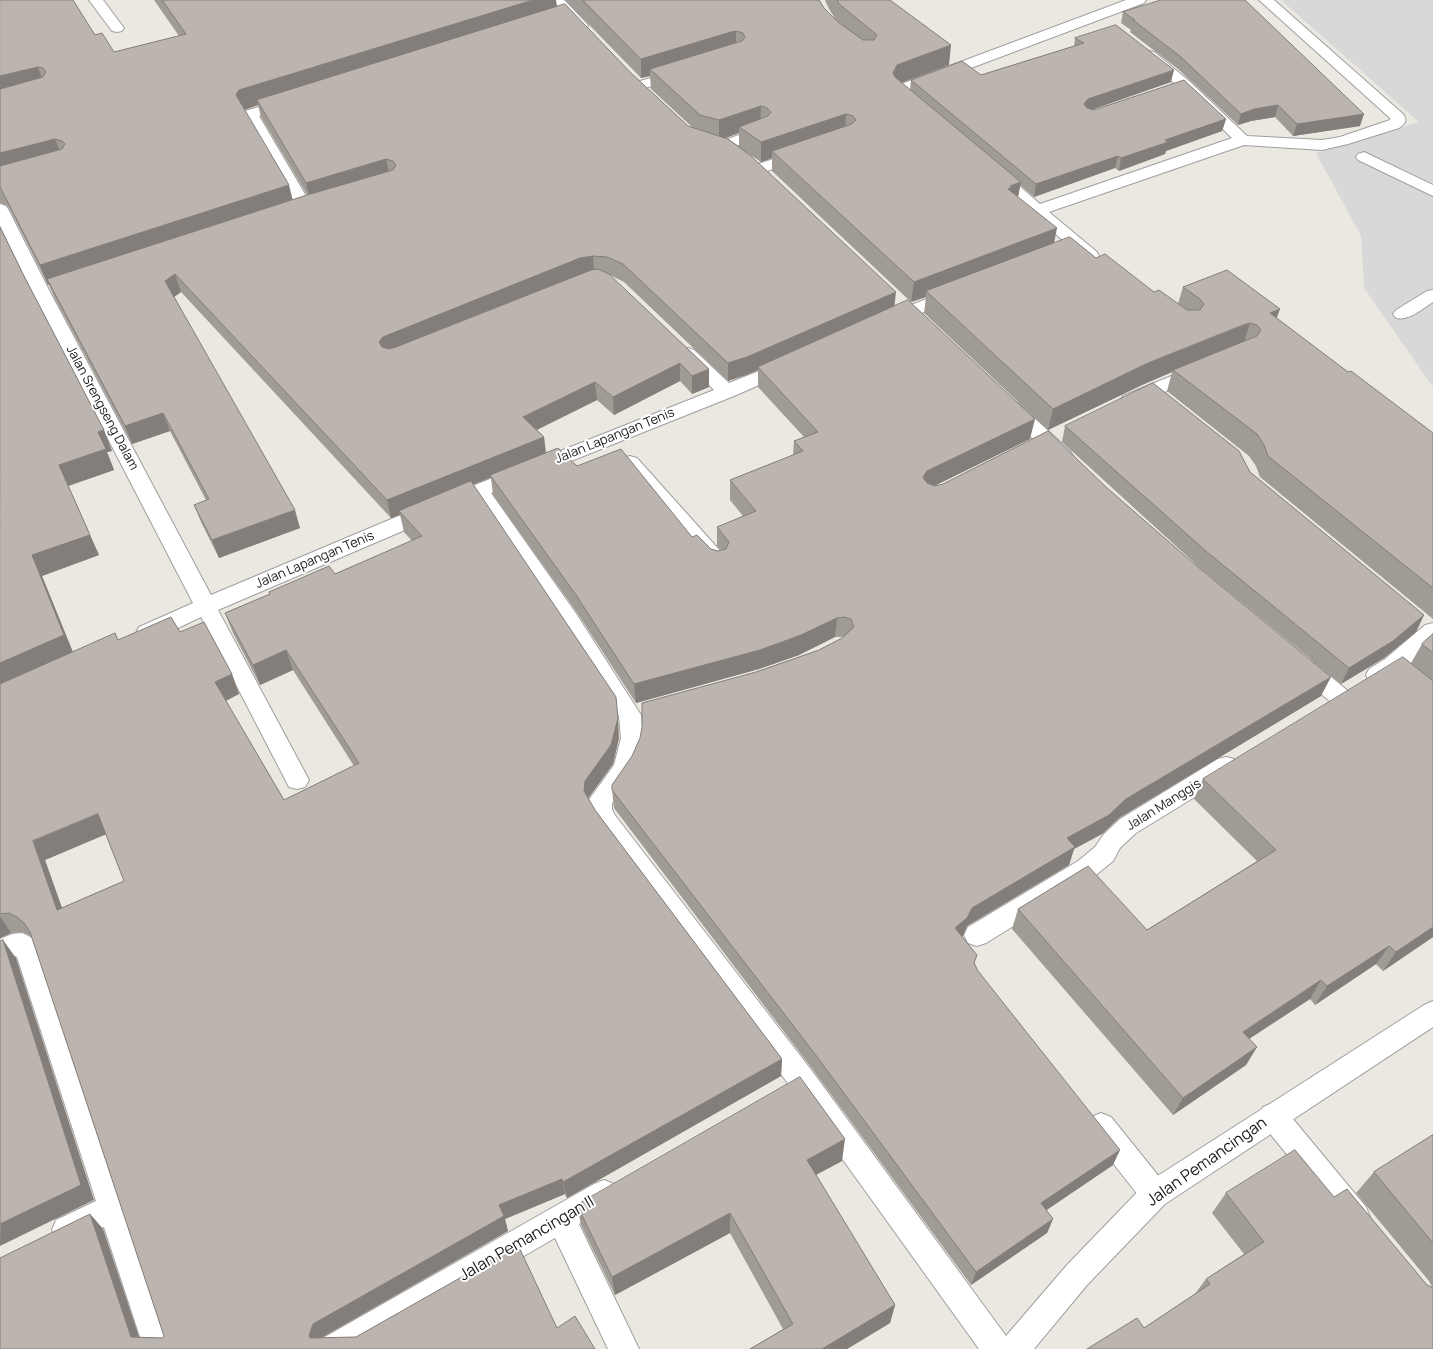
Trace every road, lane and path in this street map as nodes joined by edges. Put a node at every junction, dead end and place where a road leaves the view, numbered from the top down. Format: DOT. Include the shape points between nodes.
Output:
graph roads {
  1 [pos="96,0"];
  2 [pos="556,0"];
  3 [pos="1139,0"];
  4 [pos="1266,0"];
  5 [pos="570,14"];
  6 [pos="1097,15"];
  7 [pos="555,19"];
  8 [pos="1110,25"];
  9 [pos="117,28"];
  10 [pos="591,36"];
  11 [pos="1141,49"];
  12 [pos="691,70"];
  13 [pos="638,86"];
  14 [pos="303,97"];
  15 [pos="923,113"];
  16 [pos="761,132"];
  17 [pos="1243,140"];
  18 [pos="703,144"];
  19 [pos="718,147"];
  20 [pos="816,150"];
  21 [pos="1364,157"];
  22 [pos="749,162"];
  23 [pos="984,164"];
  24 [pos="770,180"];
  25 [pos="1433,191"];
  26 [pos="0,209"];
  27 [pos="305,209"];
  28 [pos="1038,210"];
  29 [pos="1104,265"];
  30 [pos="967,288"];
  31 [pos="1433,295"];
  32 [pos="1402,314"];
  33 [pos="869,329"];
  34 [pos="677,343"];
  35 [pos="799,360"];
  36 [pos="1214,364"];
  37 [pos="1150,390"];
  38 [pos="727,392"];
  39 [pos="1000,397"];
  40 [pos="1169,405"];
  41 [pos="1111,408"];
  42 [pos="1066,430"];
  43 [pos="608,438"];
  44 [pos="1040,443"];
  45 [pos="1075,467"];
  46 [pos="479,491"];
  47 [pos="718,562"];
  48 [pos="206,606"];
  49 [pos="1429,628"];
  50 [pos="128,641"];
  51 [pos="1291,656"];
  52 [pos="1340,698"];
  53 [pos="1319,710"];
  54 [pos="1244,756"];
  55 [pos="297,780"];
  56 [pos="977,935"];
  57 [pos="0,950"];
  58 [pos="1433,1013"];
  59 [pos="1086,1107"];
  60 [pos="1273,1116"];
  61 [pos="623,1183"];
  62 [pos="1155,1194"];
  63 [pos="112,1208"];
  64 [pos="561,1219"];
  65 [pos="1374,1238"];
  66 [pos="42,1242"];
  67 [pos="159,1349"];
  68 [pos="334,1349"];
  69 [pos="624,1349"];
  70 [pos="997,1349"];
  71 [pos="1014,1349"];
  1 -- 9 [label="street"];
  2 -- 5 [label="street"];
  3 -- 6 [label="street"];
  4 -- 17 [label="street" via="1398,117 1398,122 1359,137 1322,145"];
  5 -- 7 [label="street"];
  5 -- 10 [label="street"];
  6 -- 8 [label="street"];
  6 -- 15 [label="street" via="901,89 899,93"];
  11 -- 17 [label="street" via="1177,86"];
  12 -- 13 [label="street"];
  14 -- 27 [label="street" via="250,114"];
  16 -- 19 [label="street"];
  17 -- 28 [label="street"];
  18 -- 19 [label="street"];
  19 -- 22 [label="street" via="735,152"];
  20 -- 22 [label="street"];
  21 -- 25 [label="street"];
  22 -- 24 [label="street"];
  23 -- 28 [label="street"];
  26 -- 48 [label="street, Jalan Srengseng Dalam" via="49,292"];
  28 -- 29 [label="street" via="1071,249"];
  30 -- 33 [label="street"];
  31 -- 32 [label="street"];
  34 -- 38 [label="street"];
  35 -- 38 [label="street, Jalan Lapangan Tenis"];
  36 -- 37 [label="street"];
  37 -- 40 [label="street"];
  37 -- 41 [label="street"];
  38 -- 43 [label="street, Jalan Lapangan Tenis"];
  39 -- 44 [label="street"];
  42 -- 44 [label="street"];
  43 -- 46 [label="street, Jalan Lapangan Tenis"];
  43 -- 47 [label="street"];
  44 -- 45 [label="street"];
  46 -- 48 [label="street, Jalan Lapangan Tenis"];
  46 -- 70 [label="street" via="569,621 641,712 626,768 600,801 600,810 792,1086"];
  48 -- 50 [label="street, Jalan Lapangan Tenis"];
  48 -- 55 [label="street, Jalan Srengseng Dalam"];
  49 -- 52 [label="street" via="1401,672"];
  51 -- 52 [label="street"];
  52 -- 53 [label="street"];
  54 -- 56 [label="street, Jalan Manggis" via="1128,826 1104,854 1087,868"];
  57 -- 63 [label="street" via="22,944 28,951"];
  58 -- 60 [label="street, Jalan Pemancingan"];
  59 -- 62 [label="street"];
  60 -- 62 [label="street, Jalan Pemancingan"];
  60 -- 65 [label="street"];
  61 -- 64 [label="street, Jalan Pemancingan II"];
  62 -- 71 [label="street, Jalan Pemancingan" via="1077,1275"];
  63 -- 66 [label="street"];
  63 -- 67 [label="street"];
  64 -- 68 [label="street, Jalan Pemancingan II"];
  64 -- 69 [label="street"];
}
